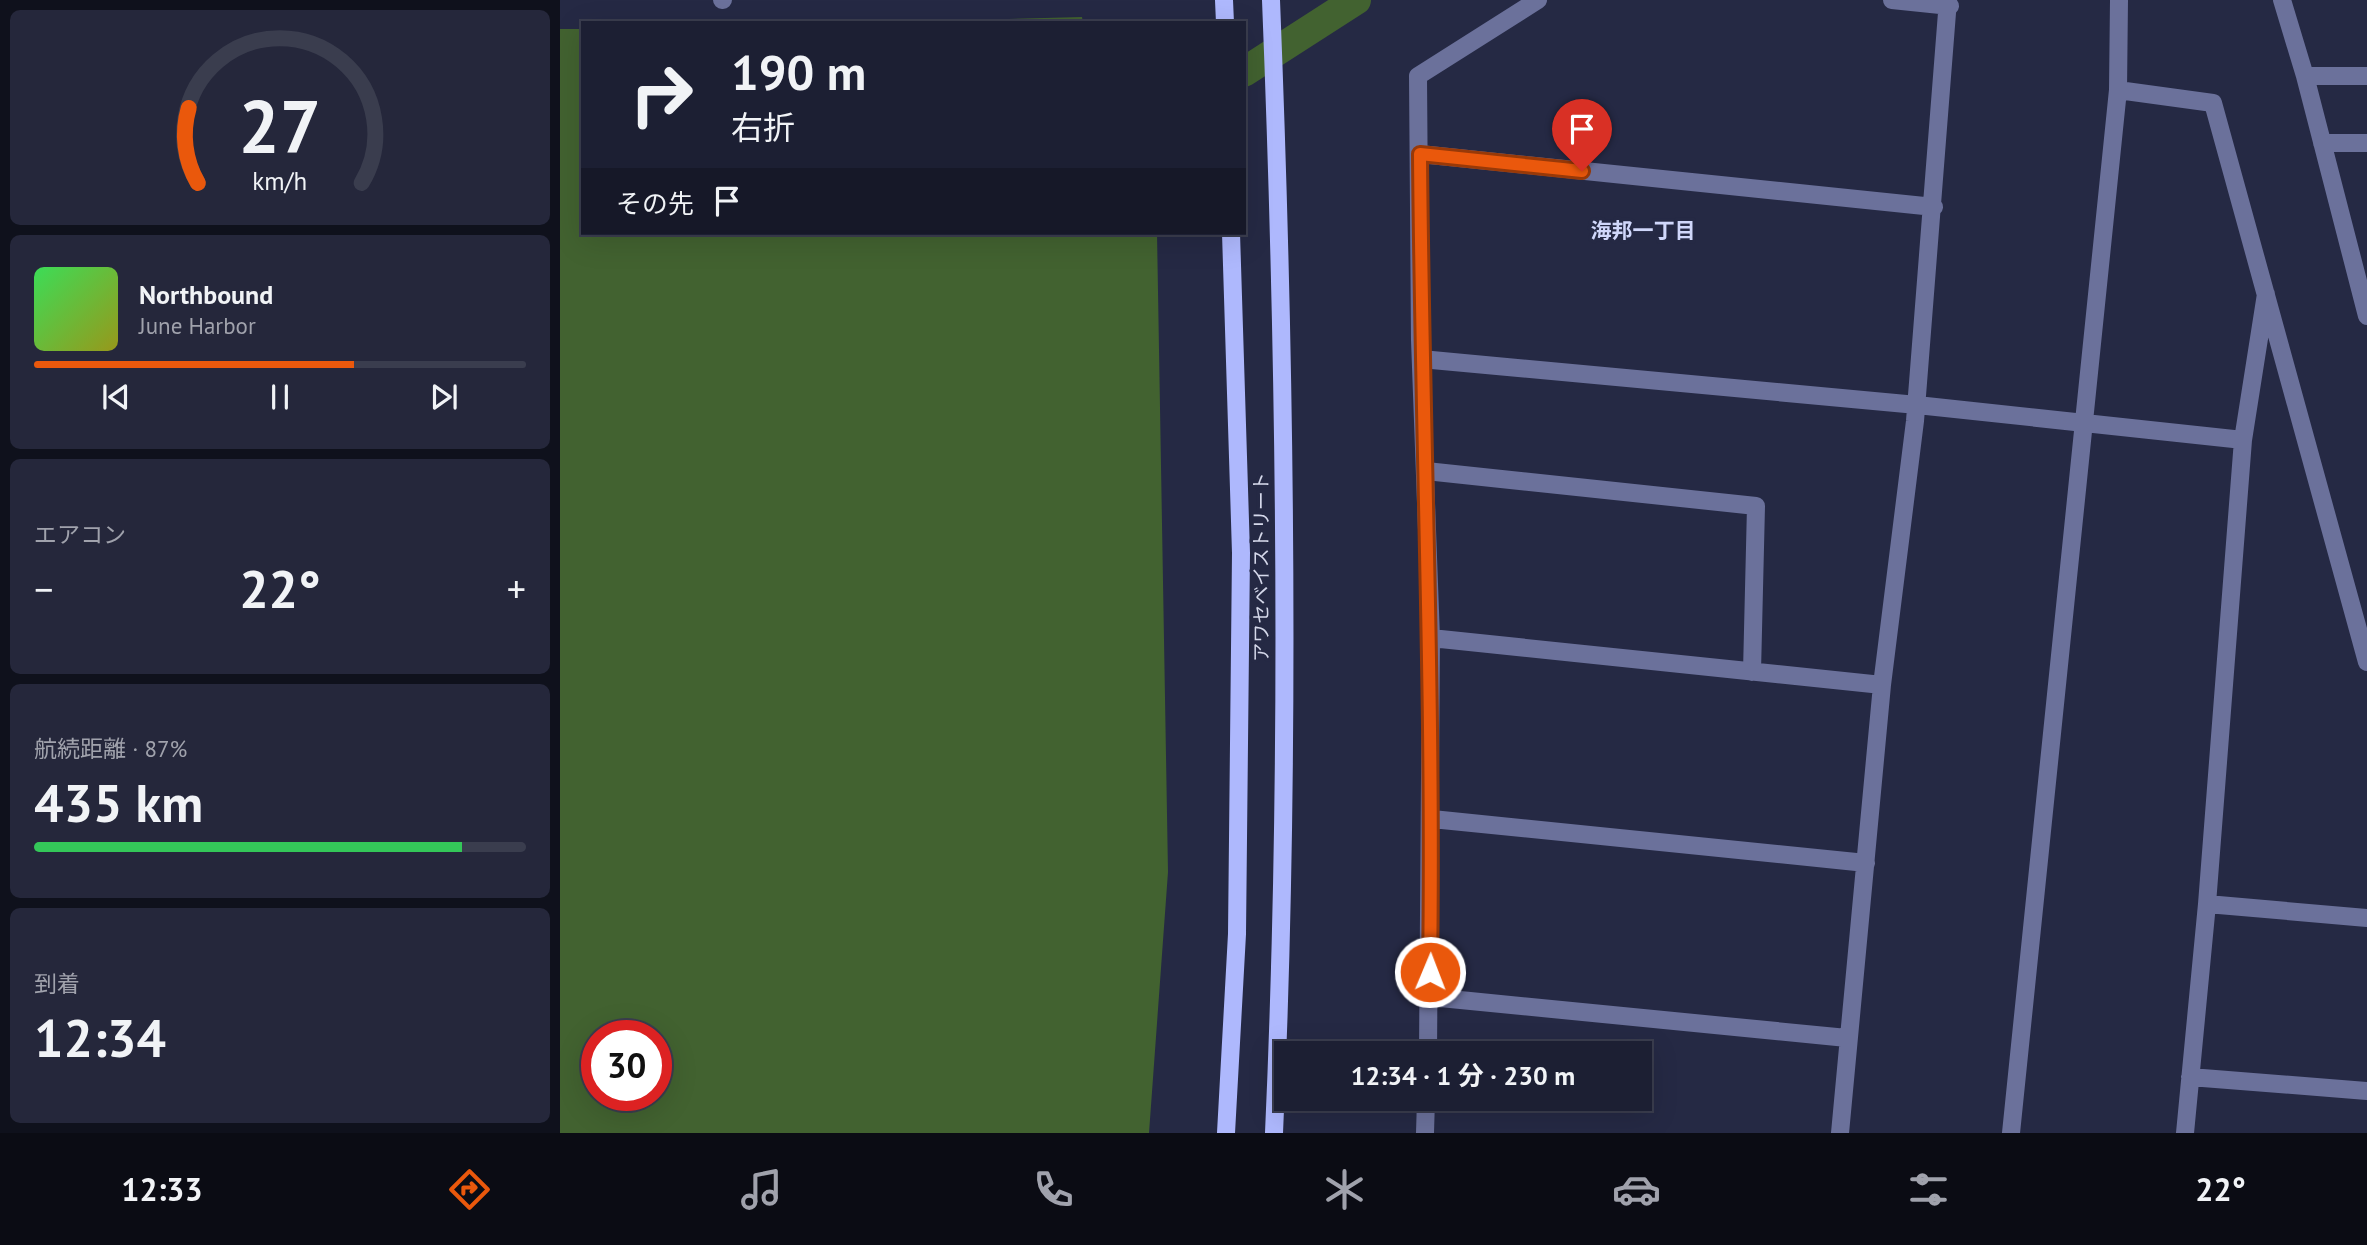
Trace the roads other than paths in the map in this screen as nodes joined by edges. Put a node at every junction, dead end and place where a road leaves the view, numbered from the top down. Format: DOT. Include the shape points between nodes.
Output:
graph roads {
  1 [pos="1224,0"];
  2 [pos="1271,0"];
  3 [pos="1538,0"];
  4 [pos="1892,0"];
  5 [pos="2119,0"];
  6 [pos="2282,0"];
  7 [pos="1949,3"];
  8 [pos="1225,21"];
  9 [pos="2305,76"];
  10 [pos="2367,76"];
  11 [pos="2118,90"];
  12 [pos="2322,143"];
  13 [pos="2367,143"];
  14 [pos="1420,154"];
  15 [pos="1934,206"];
  16 [pos="1231,235"];
  17 [pos="2359,257"];
  18 [pos="2266,294"];
  19 [pos="2367,316"];
  20 [pos="1421,359"];
  21 [pos="1917,405"];
  22 [pos="2081,424"];
  23 [pos="2243,440"];
  24 [pos="1426,471"];
  25 [pos="1431,638"];
  26 [pos="2367,662"];
  27 [pos="1752,672"];
  28 [pos="1882,685"];
  29 [pos="1432,819"];
  30 [pos="1866,863"];
  31 [pos="2207,904"];
  32 [pos="2367,918"];
  33 [pos="1430,997"];
  34 [pos="1847,1038"];
  35 [pos="1428,1041"];
  36 [pos="2190,1077"];
  37 [pos="2367,1091"];
  38 [pos="1426,1111"];
  39 [pos="1226,1133"];
  40 [pos="1274,1133"];
  41 [pos="1425,1133"];
  42 [pos="1840,1133"];
  43 [pos="2011,1133"];
  44 [pos="2185,1133"];
  1 -- 8 [label="main road"];
  2 -- 40 [label="main road, アワセベイストリート" via="1283,555 1283,938"];
  3 -- 14 [label="street" via="1418,76"];
  4 -- 7 [label="street"];
  5 -- 11 [label="street"];
  6 -- 9 [label="street"];
  7 -- 15 [label="street"];
  9 -- 10 [label="street"];
  9 -- 12 [label="street"];
  11 -- 18 [label="street" via="2213,103"];
  11 -- 22 [label="street"];
  12 -- 13 [label="street"];
  12 -- 17 [label="street"];
  14 -- 15 [label="street"];
  14 -- 20 [label="street"];
  15 -- 21 [label="street"];
  16 -- 39 [label="main road, アワセベイストリート" via="1241,553 1237,934"];
  17 -- 19 [label="street"];
  18 -- 23 [label="street"];
  18 -- 26 [label="street"];
  20 -- 21 [label="street"];
  20 -- 24 [label="street"];
  21 -- 22 [label="street"];
  21 -- 28 [label="street"];
  22 -- 23 [label="street"];
  22 -- 43 [label="street"];
  23 -- 31 [label="street"];
  24 -- 25 [label="street"];
  24 -- 27 [label="street" via="1756,506"];
  25 -- 27 [label="street"];
  25 -- 29 [label="street"];
  27 -- 28 [label="street"];
  28 -- 30 [label="street"];
  29 -- 30 [label="street"];
  29 -- 33 [label="street"];
  30 -- 34 [label="street"];
  31 -- 32 [label="street"];
  31 -- 36 [label="street"];
  33 -- 34 [label="street"];
  33 -- 35 [label="street"];
  34 -- 42 [label="street"];
  36 -- 37 [label="street"];
  36 -- 44 [label="street"];
  38 -- 41 [label="street"];
}
